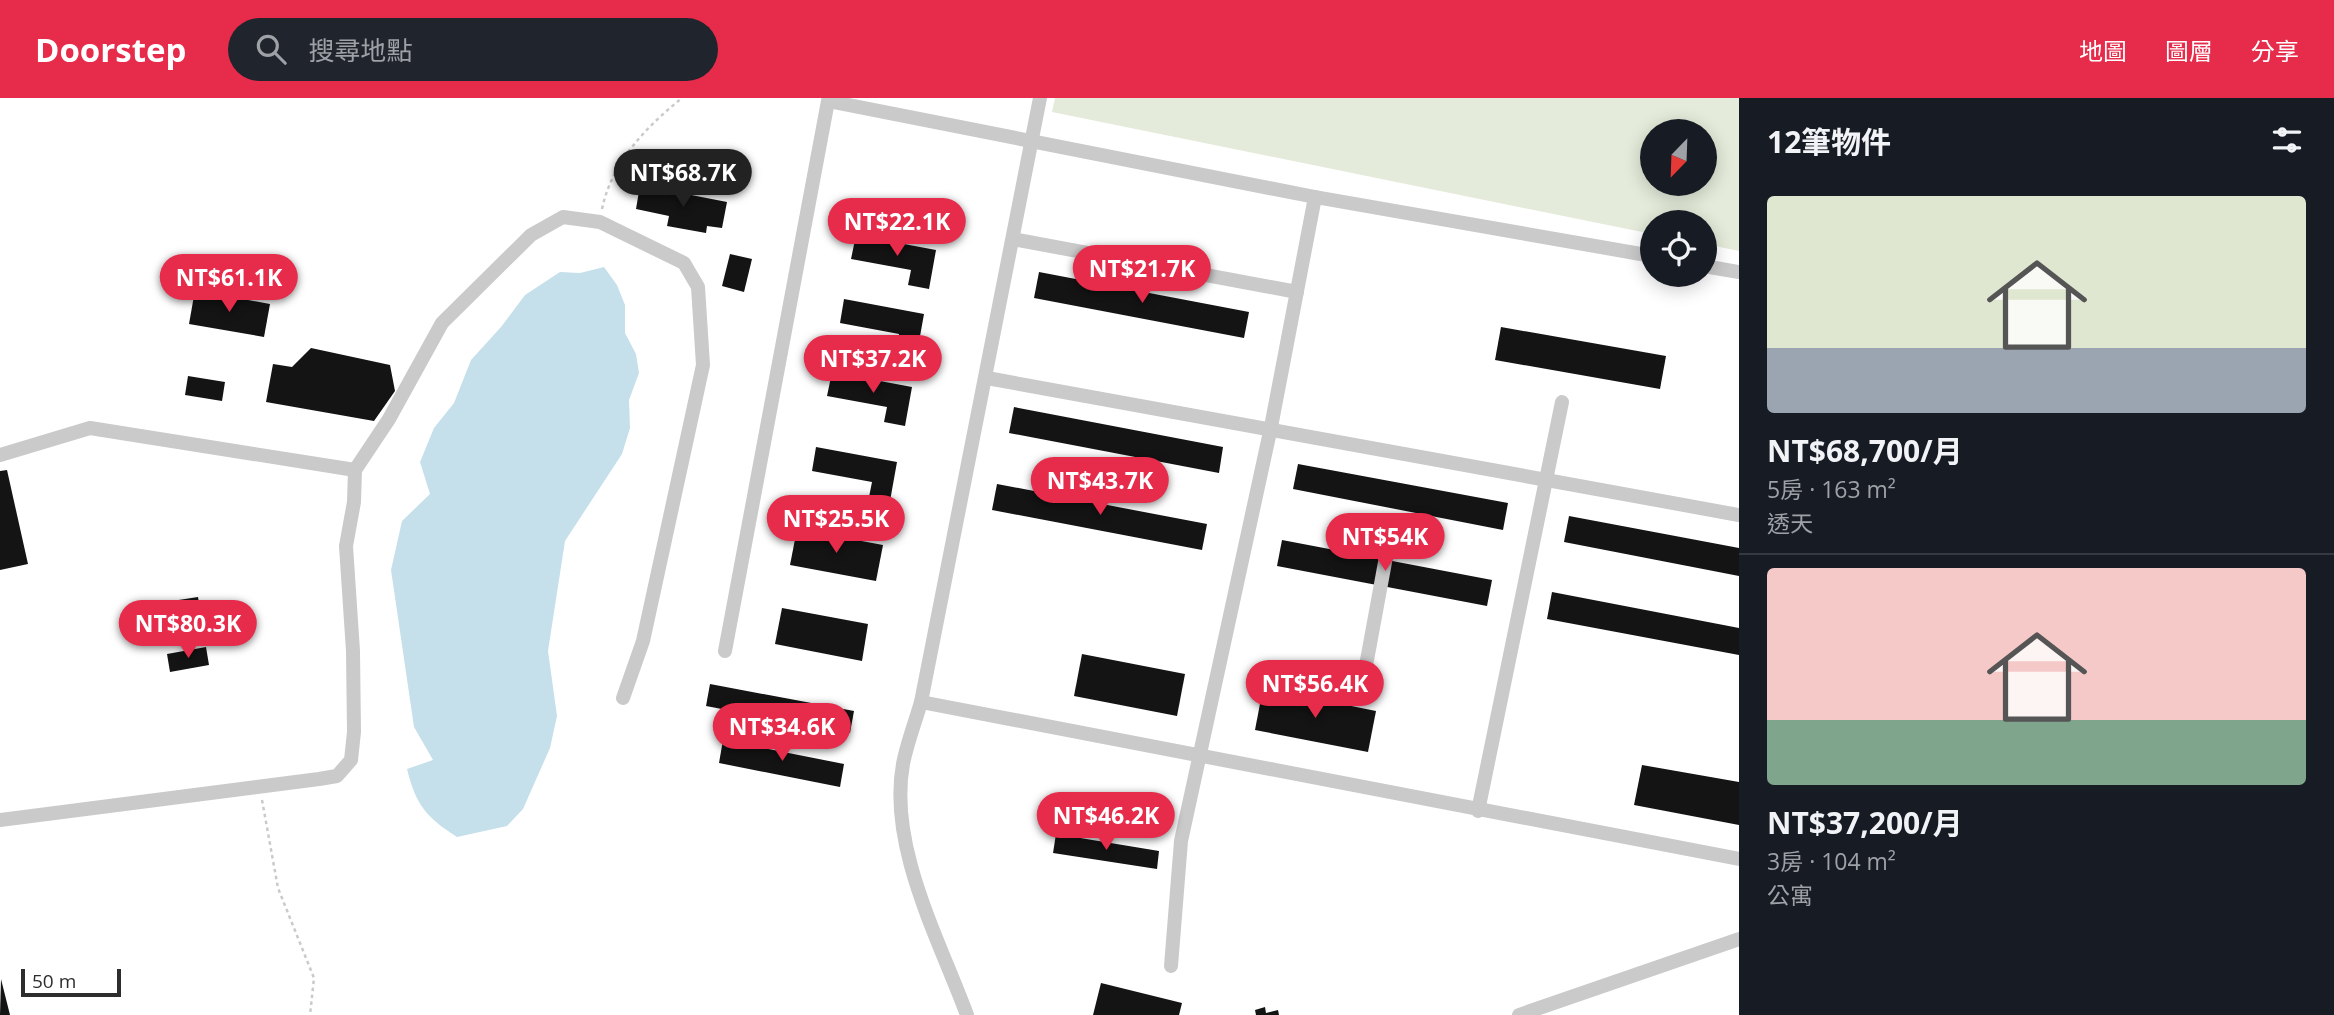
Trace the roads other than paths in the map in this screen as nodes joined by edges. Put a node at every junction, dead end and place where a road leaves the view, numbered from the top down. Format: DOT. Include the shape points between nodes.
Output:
graph roads {
  1 [pos="1040,98"];
  2 [pos="1031,139"];
  3 [pos="1315,197"];
  4 [pos="1013,239"];
  5 [pos="1640,255"];
  6 [pos="1717,268"];
  7 [pos="1739,272"];
  8 [pos="1297,292"];
  9 [pos="987,378"];
  10 [pos="1562,402"];
  11 [pos="1271,427"];
  12 [pos="0,455"];
  13 [pos="355,470"];
  14 [pos="1547,479"];
  15 [pos="1739,515"];
  16 [pos="1390,535"];
  17 [pos="725,651"];
  18 [pos="1363,682"];
  19 [pos="623,698"];
  20 [pos="921,702"];
  21 [pos="1199,756"];
  22 [pos="1478,811"];
  23 [pos="0,820"];
  24 [pos="1739,859"];
  25 [pos="1739,939"];
  26 [pos="1171,966"];
  27 [pos="967,1015"];
  28 [pos="1519,1015"];
  1 -- 2 [label="lane"];
  2 -- 3 [label="lane"];
  2 -- 4 [label="lane"];
  2 -- 17 [label="lane" via="828,101"];
  3 -- 5 [label="lane"];
  3 -- 8 [label="lane"];
  4 -- 8 [label="lane"];
  4 -- 9 [label="lane"];
  6 -- 7 [label="lane"];
  8 -- 11 [label="lane"];
  9 -- 11 [label="lane"];
  9 -- 20 [label="lane"];
  10 -- 14 [label="lane"];
  11 -- 14 [label="lane"];
  11 -- 21 [label="lane"];
  12 -- 13 [label="lane" via="90,428"];
  13 -- 19 [label="lane" via="442,323 531,235 563,217 600,222 684,263 698,287 703,365 643,641"];
  13 -- 23 [label="lane" via="346,546 354,732 351,760 337,775"];
  14 -- 15 [label="lane"];
  14 -- 22 [label="lane"];
  16 -- 18 [label="lane"];
  20 -- 21 [label="lane"];
  20 -- 27 [label="lane" via="903,765 901,820 910,864"];
  21 -- 22 [label="lane"];
  21 -- 26 [label="lane" via="1181,841"];
  22 -- 24 [label="lane"];
  25 -- 28 [label="lane"];
}
